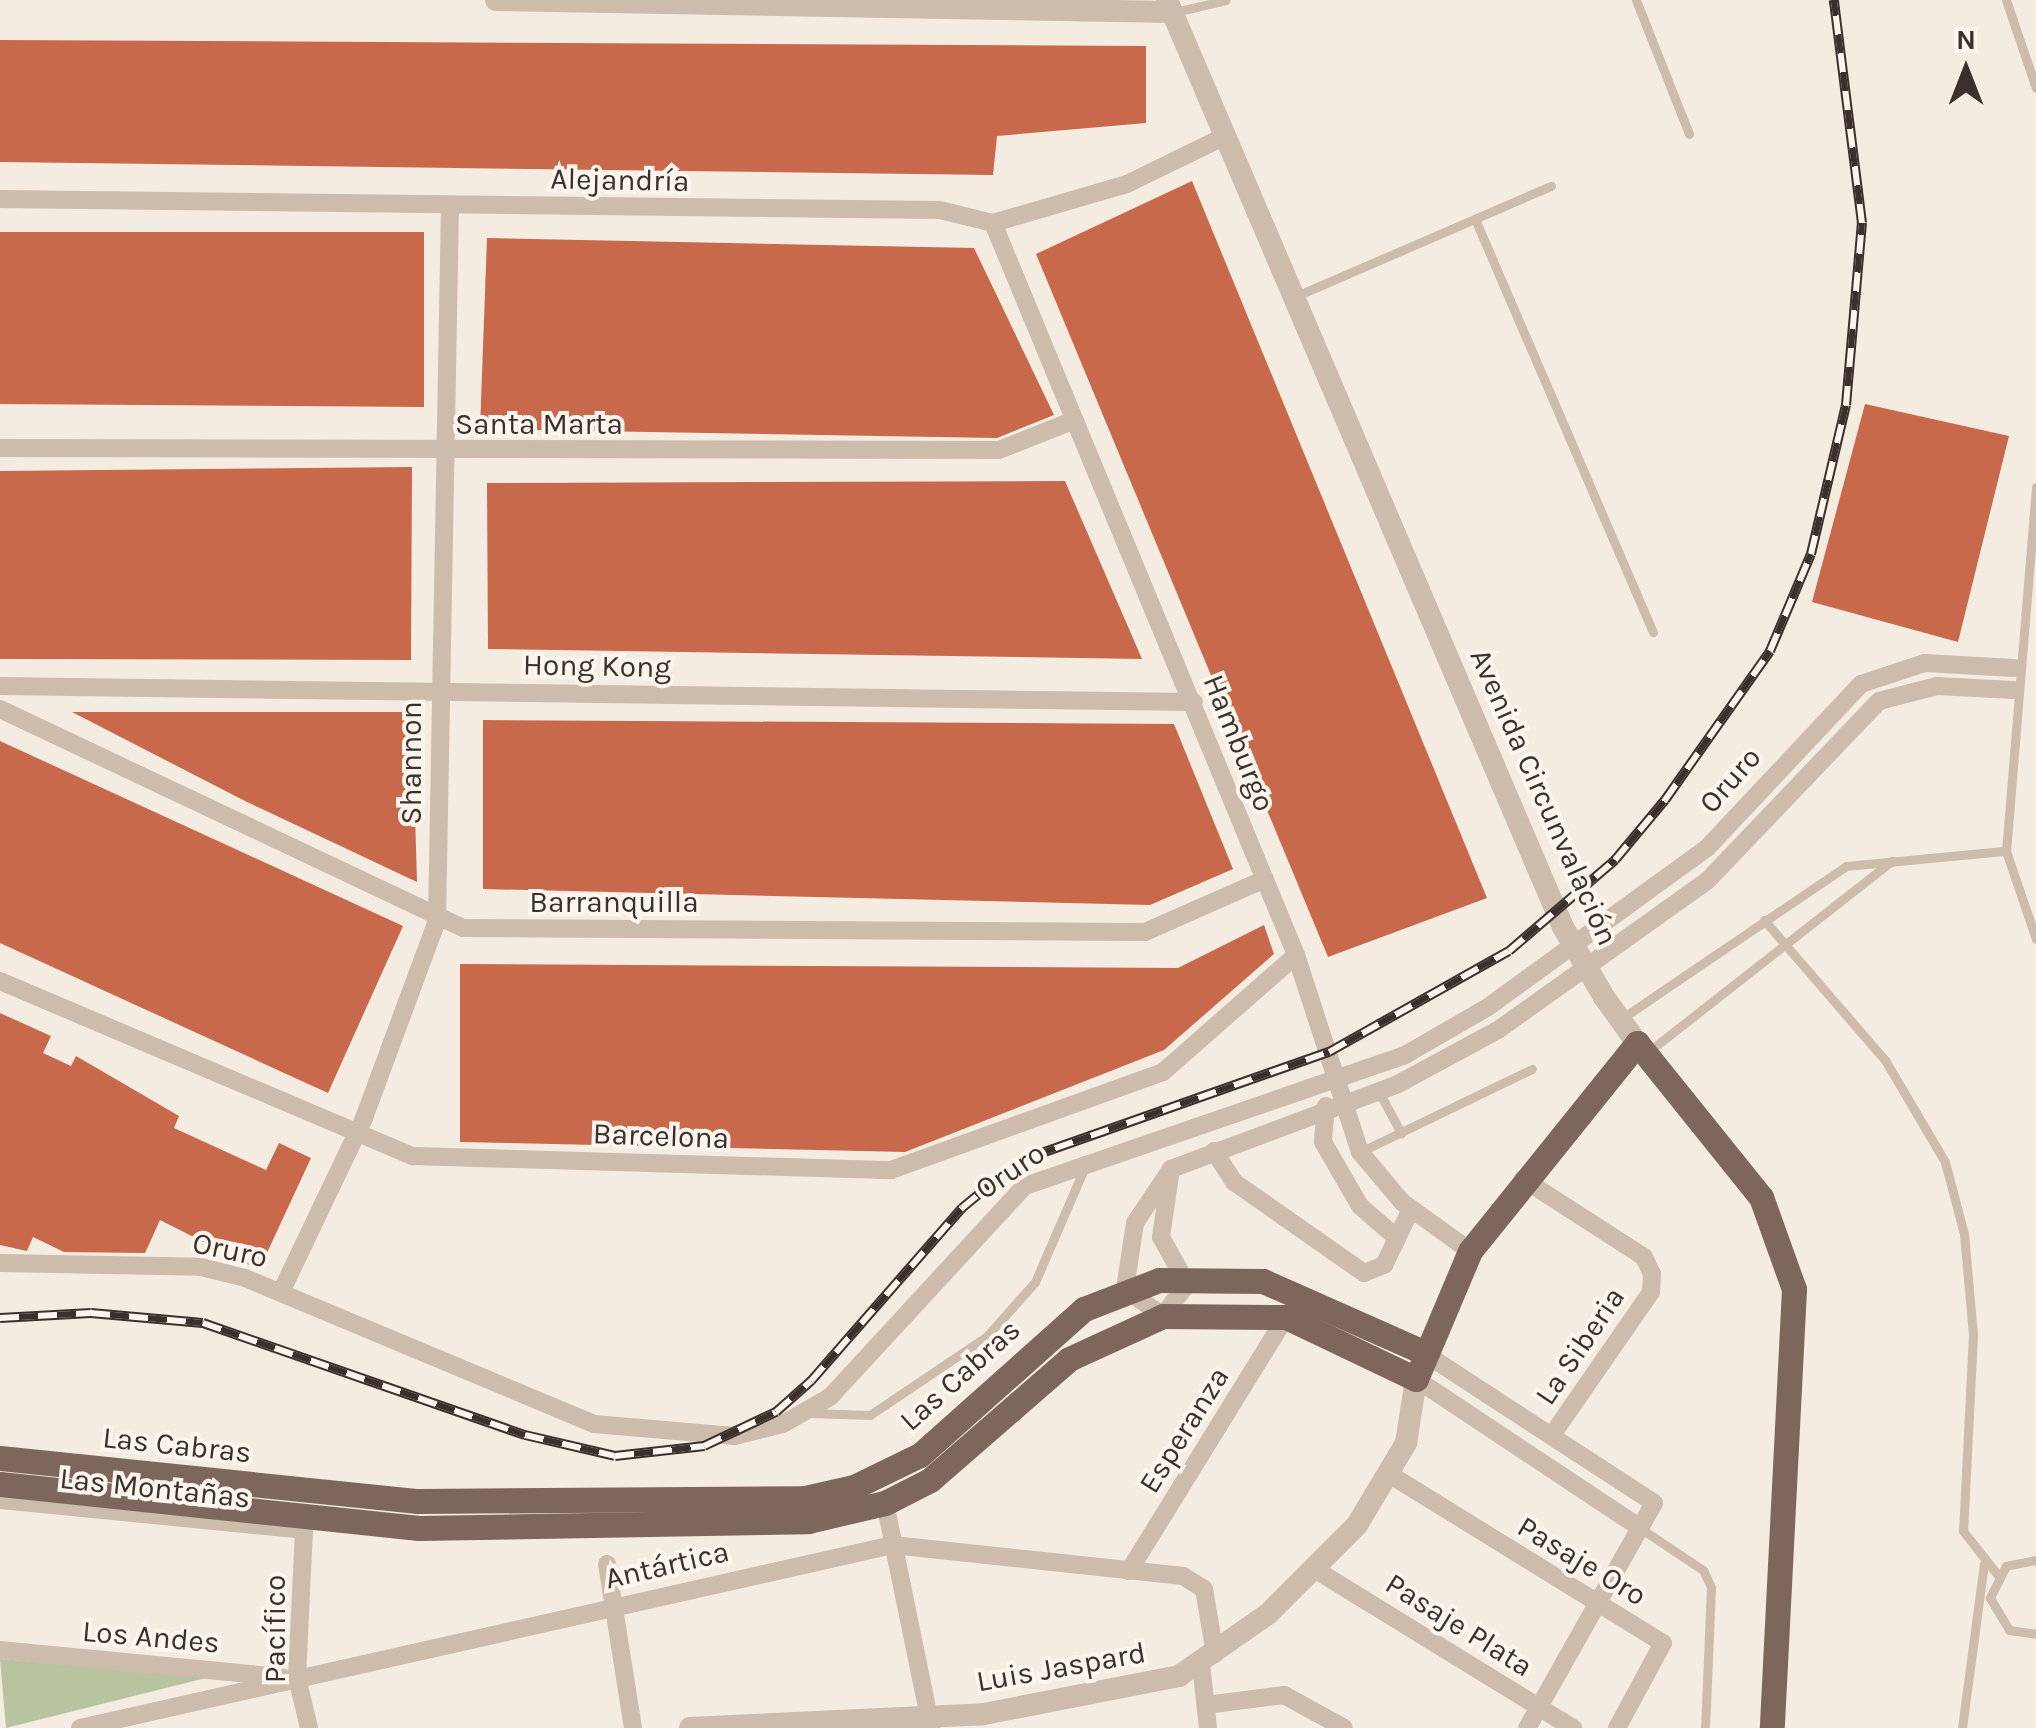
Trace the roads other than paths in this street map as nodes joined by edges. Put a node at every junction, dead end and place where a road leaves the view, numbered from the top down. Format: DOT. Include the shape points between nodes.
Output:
graph roads {
  1 [pos="496,0"];
  2 [pos="1226,0"];
  3 [pos="1636,0"];
  4 [pos="2006,0"];
  5 [pos="1170,6"];
  6 [pos="2036,88"];
  7 [pos="1689,134"];
  8 [pos="1221,138"];
  9 [pos="1551,186"];
  10 [pos="0,199"];
  11 [pos="450,206"];
  12 [pos="1476,218"];
  13 [pos="993,223"];
  14 [pos="1291,298"];
  15 [pos="1072,421"];
  16 [pos="0,448"];
  17 [pos="447,452"];
  18 [pos="2036,487"];
  19 [pos="1653,632"];
  20 [pos="2014,668"];
  21 [pos="0,686"];
  22 [pos="439,690"];
  23 [pos="2013,690"];
  24 [pos="1194,702"];
  25 [pos="0,709"];
  26 [pos="2006,851"];
  27 [pos="1894,860"];
  28 [pos="1265,879"];
  29 [pos="1764,920"];
  30 [pos="437,921"];
  31 [pos="2036,939"];
  32 [pos="1786,945"];
  33 [pos="1296,955"];
  34 [pos="0,981"];
  35 [pos="1618,1021"];
  36 [pos="1641,1048"];
  37 [pos="1532,1069"];
  38 [pos="1339,1084"];
  39 [pos="1378,1092"];
  40 [pos="1343,1106"];
  41 [pos="1321,1113"];
  42 [pos="1401,1132"];
  43 [pos="356,1137"];
  44 [pos="1214,1151"];
  45 [pos="1360,1152"];
  46 [pos="1087,1158"];
  47 [pos="1171,1169"];
  48 [pos="1524,1179"];
  49 [pos="1411,1209"];
  50 [pos="1397,1238"];
  51 [pos="1470,1250"];
  52 [pos="0,1263"];
  53 [pos="1187,1274"];
  54 [pos="1125,1289"];
  55 [pos="282,1290"];
  56 [pos="1163,1316"];
  57 [pos="1286,1317"];
  58 [pos="1421,1351"];
  59 [pos="1416,1379"];
  60 [pos="806,1412"];
  61 [pos="1554,1432"];
  62 [pos="0,1458"];
  63 [pos="1389,1474"];
  64 [pos="0,1484"];
  65 [pos="0,1500"];
  66 [pos="885,1503"];
  67 [pos="1640,1528"];
  68 [pos="304,1530"];
  69 [pos="893,1545"];
  70 [pos="2036,1560"];
  71 [pos="607,1564"];
  72 [pos="1984,1564"];
  73 [pos="1316,1570"];
  74 [pos="1129,1571"];
  75 [pos="1997,1574"];
  76 [pos="614,1605"];
  77 [pos="1600,1606"];
  78 [pos="2036,1634"];
  79 [pos="0,1650"];
  80 [pos="1208,1659"];
  81 [pos="297,1678"];
  82 [pos="1206,1705"];
  83 [pos="1540,1708"];
  84 [pos="931,1724"];
  85 [pos="80,1728"];
  86 [pos="309,1728"];
  87 [pos="633,1728"];
  88 [pos="690,1728"];
  89 [pos="1208,1728"];
  90 [pos="1344,1728"];
  91 [pos="1528,1728"];
  92 [pos="1572,1728"];
  93 [pos="1617,1728"];
  94 [pos="1704,1728"];
  95 [pos="1772,1728"];
  96 [pos="1962,1728"];
  1 -- 5 [label="street"];
  2 -- 5 [label="lane"];
  3 -- 7 [label="lane"];
  4 -- 6 [label="lane"];
  5 -- 8 [label="street, Avenida Circunvalación"];
  8 -- 13 [label="street" via="1127,184"];
  8 -- 14 [label="street, Avenida Circunvalación"];
  9 -- 12 [label="lane"];
  10 -- 11 [label="street, Alejandría"];
  11 -- 13 [label="street, Alejandría" via="940,210"];
  11 -- 17 [label="street, Shannon"];
  12 -- 14 [label="lane"];
  12 -- 19 [label="lane"];
  13 -- 15 [label="street, Hamburgo"];
  14 -- 35 [label="street, Avenida Circunvalación, bridge" via="1563,927"];
  15 -- 17 [label="street, Santa Marta" via="999,450"];
  15 -- 24 [label="street, Hamburgo"];
  16 -- 17 [label="street, Santa Marta"];
  17 -- 22 [label="street, Shannon"];
  18 -- 20 [label="lane"];
  20 -- 23 [label="lane"];
  20 -- 38 [label="street, Oruro" via="1926,663 1861,684 1675,874 1488,1007"];
  21 -- 22 [label="street, Hong Kong"];
  22 -- 24 [label="street, Hong Kong"];
  22 -- 30 [label="street, Shannon"];
  23 -- 26 [label="lane"];
  23 -- 39 [label="street, Oruro" via="1936,686 1879,700 1682,900 1498,1030"];
  24 -- 28 [label="street, Hamburgo"];
  25 -- 30 [label="street, Barranquilla"];
  26 -- 27 [label="lane"];
  26 -- 31 [label="lane"];
  27 -- 29 [label="lane" via="1846,866"];
  27 -- 32 [label="lane"];
  28 -- 30 [label="street, Barranquilla" via="1145,932"];
  28 -- 33 [label="street, Hamburgo"];
  29 -- 32 [label="lane"];
  29 -- 35 [label="lane"];
  30 -- 43 [label="street, Shannon"];
  32 -- 36 [label="lane"];
  32 -- 72 [label="lane" via="1886,1060 1945,1162 1964,1234 1973,1335 1964,1531"];
  33 -- 38 [label="street, Hamburgo"];
  33 -- 43 [label="street, Barcelona" via="1163,1072 890,1170 413,1156"];
  34 -- 43 [label="street, Barcelona"];
  35 -- 36 [label="street, Avenida Circunvalación"];
  36 -- 48 [label="main road, Luis Jaspard"];
  36 -- 95 [label="main road, Avenida Circunvalación" via="1761,1196 1794,1289"];
  37 -- 42 [label="lane"];
  38 -- 40 [label="street, Hamburgo"];
  38 -- 41 [label="street"];
  38 -- 46 [label="street, Oruro" via="1206,1131"];
  39 -- 40 [label="street, Oruro"];
  39 -- 42 [label="lane"];
  40 -- 41 [label="street, Oruro"];
  40 -- 45 [label="street, Hamburgo"];
  41 -- 44 [label="street, Oruro"];
  41 -- 50 [label="street" via="1338,1174"];
  42 -- 45 [label="lane"];
  43 -- 55 [label="street, Shannon"];
  44 -- 47 [label="street, Oruro"];
  44 -- 50 [label="street" via="1234,1182 1364,1273 1384,1265"];
  45 -- 49 [label="street, Hamburgo"];
  46 -- 60 [label="street, Oruro" via="1025,1186 988,1218 830,1397"];
  46 -- 60 [label="lane" via="1035,1282 987,1336 870,1415"];
  47 -- 53 [label="street" via="1161,1236"];
  47 -- 54 [label="street" via="1135,1223"];
  48 -- 51 [label="main road, Luis Jaspard"];
  48 -- 61 [label="street, La Siberia" via="1644,1258 1652,1274 1650,1292"];
  49 -- 50 [label="street"];
  49 -- 51 [label="street, Hamburgo"];
  51 -- 58 [label="main road, Luis Jaspard"];
  52 -- 55 [label="street, Oruro" via="201,1267"];
  53 -- 54 [label="main road, Las Cabras"];
  53 -- 56 [label="street"];
  53 -- 58 [label="main road, Las Cabras" via="1263,1281"];
  54 -- 56 [label="street"];
  54 -- 62 [label="main road, Las Cabras" via="1084,1309 920,1456 854,1487 805,1498 418,1501"];
  55 -- 60 [label="street, Oruro" via="566,1418 734,1436"];
  56 -- 57 [label="main road, Las Cabras"];
  56 -- 66 [label="main road, Las Cabras" via="1069,1359 951,1466"];
  57 -- 59 [label="main road, Las Cabras"];
  57 -- 74 [label="street, Esperanza"];
  58 -- 59 [label="main road, Luis Jaspard"];
  58 -- 61 [label="street, Las Cabras"];
  59 -- 63 [label="street, Luis Jaspard" via="1414,1416"];
  59 -- 67 [label="street, Las Cabras"];
  61 -- 67 [label="street, Las Cabras" via="1654,1503"];
  63 -- 73 [label="street, Luis Jaspard"];
  63 -- 77 [label="street, Pasaje Oro"];
  64 -- 66 [label="main road, Las Cabras" via="420,1528 808,1522"];
  65 -- 68 [label="street, Las Montañas"];
  66 -- 69 [label="street"];
  67 -- 77 [label="street"];
  67 -- 94 [label="lane" via="1702,1570 1711,1587"];
  68 -- 81 [label="street, Pacífico"];
  69 -- 74 [label="street, Antártica"];
  69 -- 76 [label="street, Antártica"];
  69 -- 84 [label="street"];
  70 -- 75 [label="lane"];
  71 -- 76 [label="street"];
  72 -- 75 [label="lane"];
  72 -- 96 [label="lane"];
  73 -- 80 [label="street, Luis Jaspard"];
  73 -- 83 [label="street, Pasaje Plata"];
  74 -- 80 [label="street, Antártica" via="1197,1581"];
  75 -- 78 [label="lane" via="1990,1598 1999,1622"];
  76 -- 81 [label="street, Antártica"];
  76 -- 87 [label="street"];
  77 -- 83 [label="street"];
  77 -- 93 [label="street, Pasaje Oro" via="1664,1646"];
  79 -- 81 [label="street, Los Andes"];
  80 -- 82 [label="street"];
  80 -- 84 [label="street, Luis Jaspard" via="1132,1692"];
  81 -- 85 [label="street, Antártica"];
  81 -- 86 [label="street, Pacífico"];
  82 -- 89 [label="street"];
  82 -- 90 [label="street" via="1284,1696"];
  83 -- 91 [label="street"];
  83 -- 92 [label="street, Pasaje Plata"];
  84 -- 88 [label="street, Luis Jaspard"];
}
